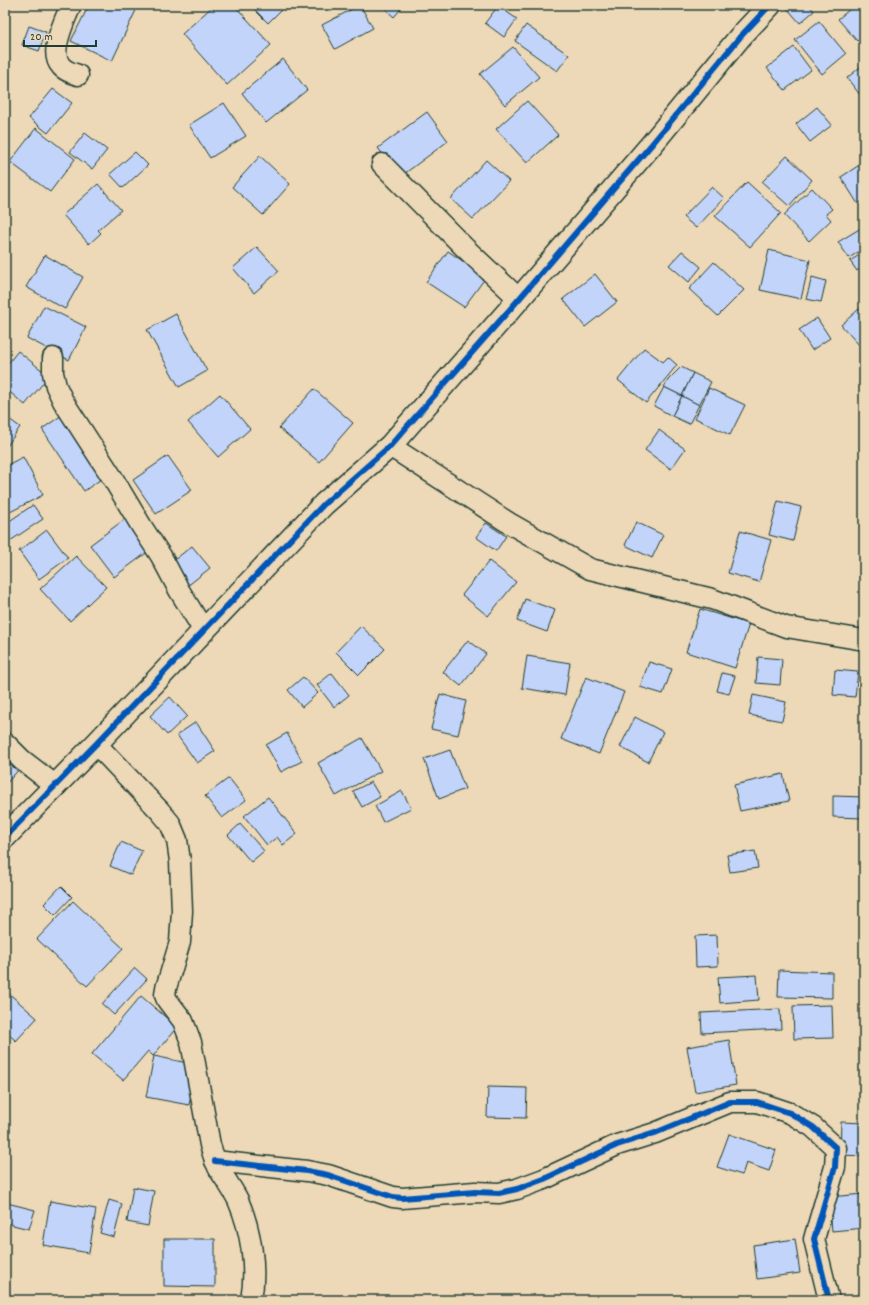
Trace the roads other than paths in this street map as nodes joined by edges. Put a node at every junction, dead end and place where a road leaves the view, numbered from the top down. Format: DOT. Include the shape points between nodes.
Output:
graph roads {
  1 [pos="71,5"];
  2 [pos="770,5"];
  3 [pos="78,75"];
  4 [pos="382,164"];
  5 [pos="519,299"];
  6 [pos="54,358"];
  7 [pos="390,446"];
  8 [pos="204,631"];
  9 [pos="864,640"];
  10 [pos="5,743"];
  11 [pos="96,744"];
  12 [pos="56,786"];
  13 [pos="5,837"];
  14 [pos="215,1161"];
  15 [pos="251,1300"];
  16 [pos="829,1300"];
  1 -- 3 [label="street" via="57,42 56,57 61,67"];
  2 -- 5 [label="street" via="740,37"];
  4 -- 5 [label="street"];
  5 -- 7 [label="street"];
  6 -- 8 [label="street" via="53,373 63,401 112,476"];
  7 -- 8 [label="street" via="324,504"];
  7 -- 9 [label="street" via="509,523 590,569 712,599 786,627"];
  8 -- 11 [label="street"];
  10 -- 12 [label="street" via="22,760"];
  11 -- 12 [label="street"];
  11 -- 14 [label="street" via="160,811 170,823 177,840 182,904 180,942 165,995 182,1021 191,1042"];
  12 -- 13 [label="street"];
  14 -- 15 [label="street" via="238,1200 245,1221 252,1260"];
  14 -- 16 [label="street" via="307,1171 393,1197 475,1192 499,1194 517,1190 617,1145 655,1133 730,1102 758,1102 804,1121 836,1148 835,1167 814,1239"];
}
